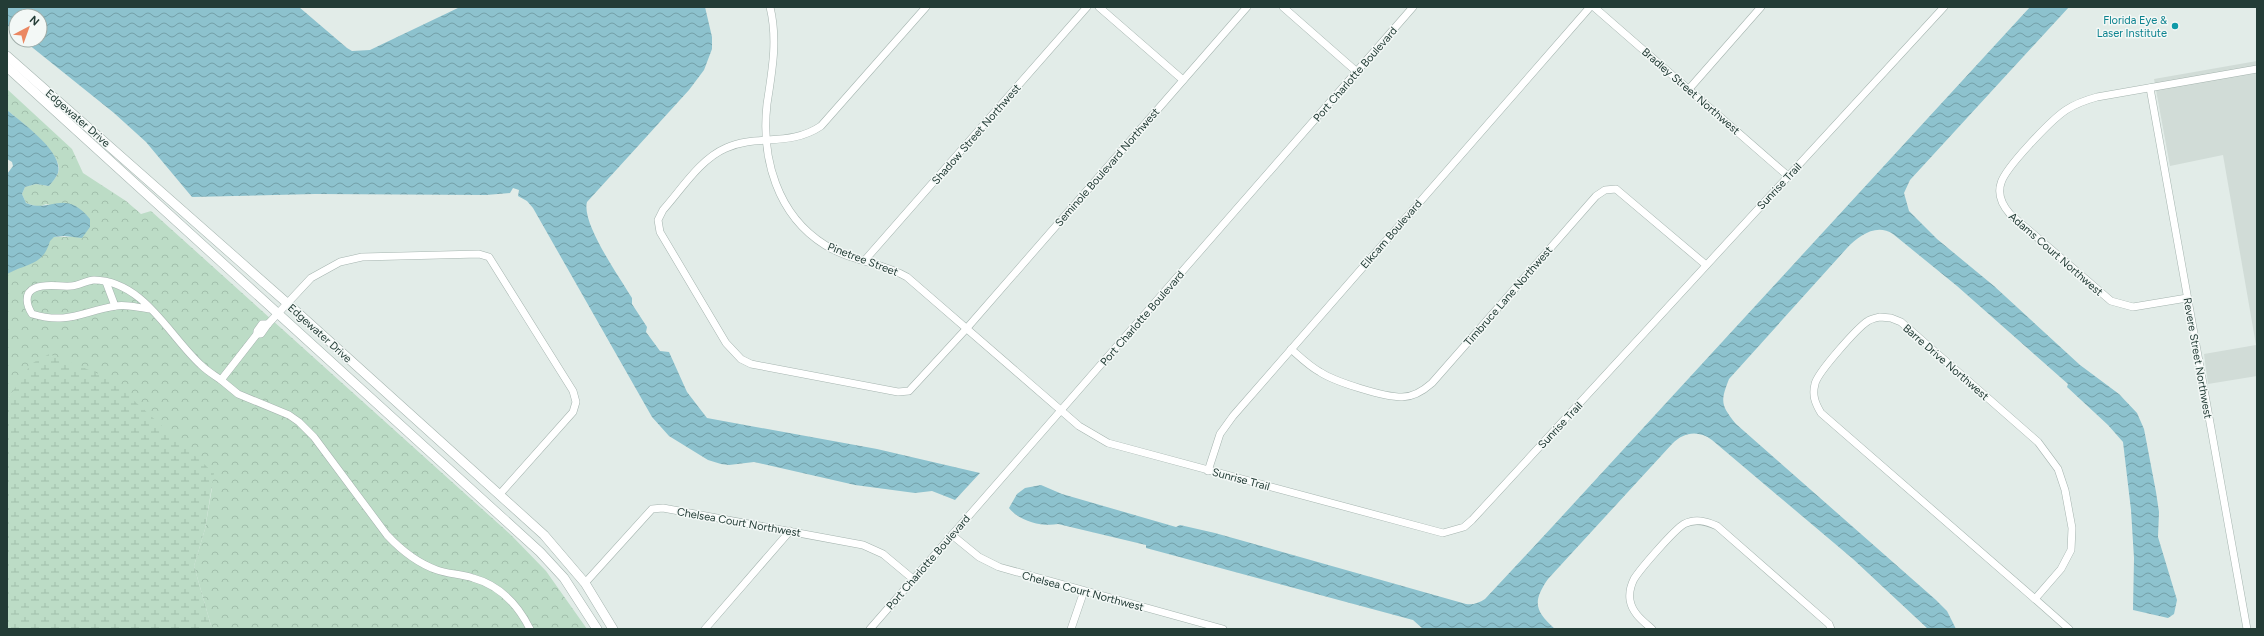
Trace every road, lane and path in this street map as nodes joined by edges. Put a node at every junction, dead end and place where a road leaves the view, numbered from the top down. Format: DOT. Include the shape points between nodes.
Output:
graph roads {
  1 [pos="770,7"];
  2 [pos="926,7"];
  3 [pos="1087,7"];
  4 [pos="1099,7"];
  5 [pos="1247,7"];
  6 [pos="1283,7"];
  7 [pos="1413,7"];
  8 [pos="1590,7"];
  9 [pos="1594,7"];
  10 [pos="1761,7"];
  11 [pos="1944,7"];
  12 [pos="7,56"];
  13 [pos="7,67"];
  14 [pos="2257,69"];
  15 [pos="1357,72"];
  16 [pos="1183,80"];
  17 [pos="2150,88"];
  18 [pos="1689,90"];
  19 [pos="767,141"];
  20 [pos="1788,176"];
  21 [pos="865,260"];
  22 [pos="1706,265"];
  23 [pos="106,282"];
  24 [pos="2187,298"];
  25 [pos="287,303"];
  26 [pos="115,306"];
  27 [pos="150,309"];
  28 [pos="278,313"];
  29 [pos="967,328"];
  30 [pos="1291,349"];
  31 [pos="221,380"];
  32 [pos="1061,410"];
  33 [pos="1208,470"];
  34 [pos="500,494"];
  35 [pos="790,531"];
  36 [pos="952,535"];
  37 [pos="914,579"];
  38 [pos="585,583"];
  39 [pos="1084,591"];
  40 [pos="2034,599"];
  41 [pos="530,629"];
  42 [pos="597,629"];
  43 [pos="613,629"];
  44 [pos="704,629"];
  45 [pos="870,629"];
  46 [pos="1071,629"];
  47 [pos="1223,629"];
  48 [pos="1652,629"];
  49 [pos="1831,629"];
  50 [pos="2069,629"];
  51 [pos="2247,629"];
  1 -- 19 [label="street, Pinetree Street" via="774,47 767,104"];
  2 -- 19 [label="street" via="821,126 802,136"];
  3 -- 21 [label="street, Shadow Street Northwest"];
  4 -- 16 [label="street"];
  5 -- 16 [label="street, Seminole Boulevard Northwest"];
  6 -- 15 [label="street"];
  7 -- 15 [label="street, Port Charlotte Boulevard"];
  8 -- 30 [label="street, Elkcam Boulevard"];
  9 -- 18 [label="street, Bradley Street Northwest"];
  10 -- 18 [label="street"];
  11 -- 20 [label="street, Sunrise Trail"];
  12 -- 25 [label="street, Edgewater Drive"];
  13 -- 28 [label="street, Edgewater Drive"];
  14 -- 17 [label="street, Adams Court Northwest"];
  15 -- 32 [label="street, Port Charlotte Boulevard"];
  16 -- 29 [label="street, Seminole Boulevard Northwest"];
  17 -- 24 [label="street, Revere Street Northwest"];
  17 -- 24 [label="street, Adams Court Northwest" via="2086,100 2061,113 2005,174 2000,195 2003,206 2010,214 2111,301 2133,307"];
  18 -- 20 [label="street, Bradley Street Northwest"];
  19 -- 21 [label="street, Pinetree Street" via="770,166 777,189 797,221 826,245 849,256"];
  19 -- 29 [label="street, Seminole Boulevard Northwest" via="736,144 716,153 663,210 658,220 660,232 733,352 751,364 898,392 909,391"];
  20 -- 22 [label="street, Sunrise Trail"];
  21 -- 29 [label="street, Pinetree Street" via="907,277"];
  22 -- 30 [label="street, Timbruce Lane Northwest" via="1616,190 1605,190 1596,196 1432,383 1423,390 1402,397 1341,382 1321,373"];
  22 -- 33 [label="street, Sunrise Trail" via="1472,520 1454,532 1432,532"];
  23 -- 26 [label="street"];
  23 -- 26 [label="street" via="93,280 72,286 48,285 33,288 26,305 32,314 41,317 69,319"];
  23 -- 27 [label="street" via="132,293"];
  24 -- 51 [label="street, Revere Street Northwest"];
  25 -- 28 [label="street"];
  25 -- 34 [label="street, Edgewater Drive"];
  25 -- 34 [label="street" via="319,272 350,259 479,254 489,257 573,391 576,402 573,412"];
  26 -- 27 [label="street"];
  27 -- 31 [label="street" via="201,365"];
  28 -- 31 [label="street" via="268,324 262,324 257,331 258,334"];
  28 -- 42 [label="street, Edgewater Drive" via="540,552 564,578"];
  29 -- 32 [label="street, Pinetree Street"];
  30 -- 33 [label="street, Elkcam Boulevard" via="1226,424 1216,444"];
  31 -- 41 [label="street" via="238,394 289,415 299,422 314,437 401,550 437,570 473,578 501,592 518,608"];
  32 -- 33 [label="street, Sunrise Trail" via="1088,432 1108,443"];
  32 -- 36 [label="street, Port Charlotte Boulevard"];
  34 -- 38 [label="street, Edgewater Drive" via="544,535"];
  35 -- 37 [label="street, Chelsea Court Northwest" via="873,549 892,560"];
  35 -- 38 [label="street, Chelsea Court Northwest" via="663,508 652,509"];
  35 -- 44 [label="street"];
  36 -- 37 [label="street, Port Charlotte Boulevard"];
  36 -- 39 [label="street, Chelsea Court Northwest" via="999,568"];
  37 -- 45 [label="street, Port Charlotte Boulevard"];
  38 -- 43 [label="street, Edgewater Drive"];
  39 -- 46 [label="street"];
  39 -- 47 [label="street, Chelsea Court Northwest"];
  40 -- 40 [label="street, Barre Drive Northwest" via="2067,560 2073,539 2065,490 2052,459 2038,442 1901,322 1880,317 1869,320 1821,372 1813,392 1815,403 1821,413"];
  40 -- 50 [label="street, Barre Drive Northwest"];
  48 -- 49 [label="street" via="1633,610 1630,588 1635,578 1676,530 1696,520 1707,521 1717,526 1829,624"];
}
